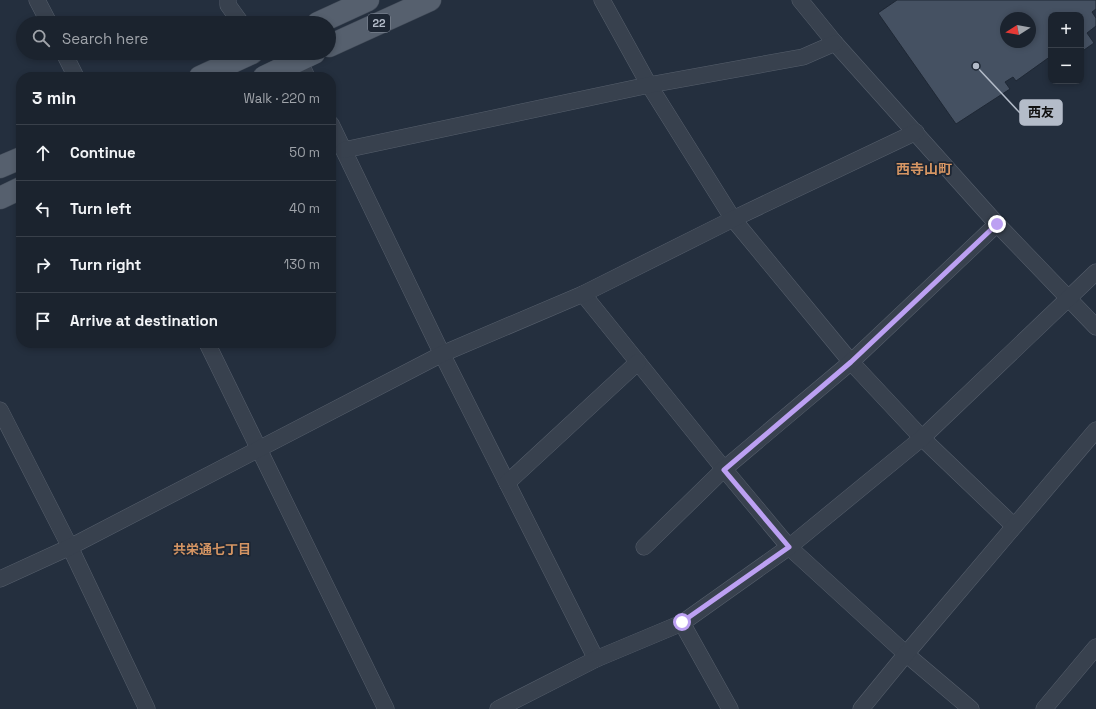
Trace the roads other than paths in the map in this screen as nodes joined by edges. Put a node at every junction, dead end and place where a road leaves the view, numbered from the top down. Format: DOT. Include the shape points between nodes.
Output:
graph roads {
  1 [pos="37,0"];
  2 [pos="228,0"];
  3 [pos="368,0"];
  4 [pos="430,0"];
  5 [pos="602,0"];
  6 [pos="800,0"];
  7 [pos="45,16"];
  8 [pos="236,16"];
  9 [pos="333,16"];
  10 [pos="336,43"];
  11 [pos="835,43"];
  12 [pos="68,60"];
  13 [pos="237,60"];
  14 [pos="307,63"];
  15 [pos="74,72"];
  16 [pos="211,72"];
  17 [pos="279,72"];
  18 [pos="649,85"];
  19 [pos="916,132"];
  20 [pos="336,134"];
  21 [pos="344,150"];
  22 [pos="16,160"];
  23 [pos="0,167"];
  24 [pos="16,190"];
  25 [pos="0,198"];
  26 [pos="732,219"];
  27 [pos="997,224"];
  28 [pos="1096,272"];
  29 [pos="583,294"];
  30 [pos="1069,297"];
  31 [pos="1096,327"];
  32 [pos="209,348"];
  33 [pos="442,354"];
  34 [pos="638,362"];
  35 [pos="851,362"];
  36 [pos="0,410"];
  37 [pos="1096,430"];
  38 [pos="922,438"];
  39 [pos="259,448"];
  40 [pos="724,470"];
  41 [pos="507,483"];
  42 [pos="1014,526"];
  43 [pos="70,547"];
  44 [pos="644,547"];
  45 [pos="789,547"];
  46 [pos="0,579"];
  47 [pos="682,622"];
  48 [pos="1096,647"];
  49 [pos="906,654"];
  50 [pos="596,660"];
  51 [pos="147,709"];
  52 [pos="386,709"];
  53 [pos="498,709"];
  54 [pos="730,709"];
  55 [pos="861,709"];
  56 [pos="971,709"];
  57 [pos="1044,709"];
  1 -- 7 [label="street"];
  2 -- 8 [label="street" via="228,5"];
  3 -- 9 [label="main road, 22"];
  4 -- 10 [label="main road, 22"];
  5 -- 18 [label="street"];
  6 -- 11 [label="street"];
  11 -- 18 [label="street" via="803,57"];
  11 -- 19 [label="street"];
  12 -- 15 [label="street"];
  13 -- 16 [label="main road"];
  14 -- 17 [label="main road"];
  18 -- 21 [label="street"];
  18 -- 26 [label="street"];
  19 -- 26 [label="street"];
  19 -- 27 [label="street"];
  20 -- 21 [label="street"];
  21 -- 33 [label="street"];
  22 -- 23 [label="main road"];
  24 -- 25 [label="main road"];
  26 -- 29 [label="street"];
  26 -- 35 [label="street"];
  27 -- 30 [label="street"];
  27 -- 35 [label="street"];
  28 -- 30 [label="street"];
  29 -- 33 [label="street"];
  29 -- 34 [label="street"];
  30 -- 31 [label="street"];
  30 -- 38 [label="street"];
  32 -- 39 [label="street"];
  33 -- 39 [label="street"];
  33 -- 41 [label="street"];
  34 -- 40 [label="street"];
  34 -- 41 [label="street"];
  35 -- 38 [label="street"];
  35 -- 40 [label="street"];
  36 -- 43 [label="street"];
  37 -- 42 [label="street"];
  38 -- 42 [label="street"];
  38 -- 45 [label="street"];
  39 -- 43 [label="street"];
  39 -- 52 [label="street"];
  40 -- 44 [label="street"];
  40 -- 45 [label="street"];
  41 -- 50 [label="street"];
  42 -- 49 [label="street"];
  43 -- 46 [label="street"];
  43 -- 51 [label="street"];
  45 -- 47 [label="street"];
  45 -- 49 [label="street"];
  47 -- 50 [label="street"];
  47 -- 54 [label="street"];
  48 -- 57 [label="street"];
  49 -- 55 [label="street"];
  49 -- 56 [label="street"];
  50 -- 53 [label="street"];
}
